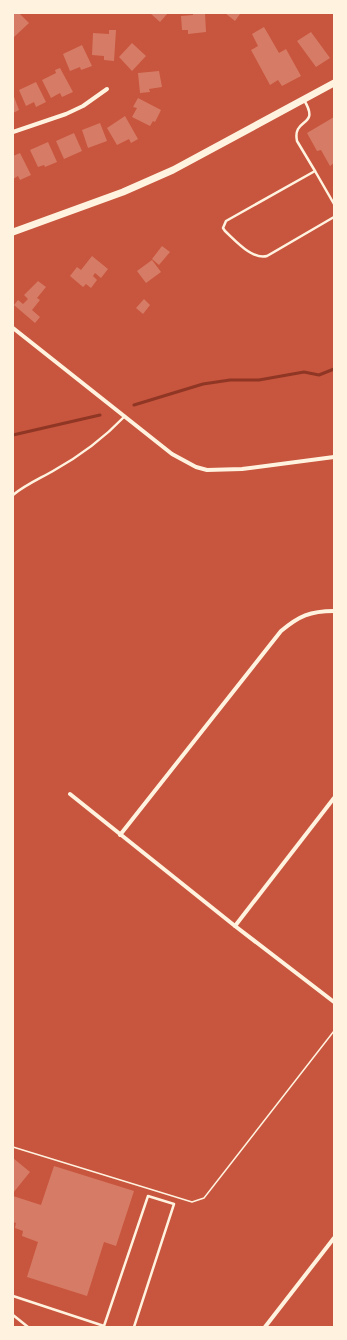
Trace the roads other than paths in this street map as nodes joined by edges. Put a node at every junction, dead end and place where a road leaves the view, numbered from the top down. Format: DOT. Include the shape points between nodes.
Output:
graph roads {
  1 [pos="334,83"];
  2 [pos="106,89"];
  3 [pos="304,100"];
  4 [pos="13,132"];
  5 [pos="315,171"];
  6 [pos="334,204"];
  7 [pos="334,217"];
  8 [pos="13,232"];
  9 [pos="13,328"];
  10 [pos="125,416"];
  11 [pos="334,457"];
  12 [pos="13,495"];
  13 [pos="334,611"];
  14 [pos="70,794"];
  15 [pos="334,798"];
  16 [pos="120,835"];
  17 [pos="235,926"];
  18 [pos="334,1002"];
  19 [pos="334,1238"];
  20 [pos="13,1296"];
  21 [pos="13,1315"];
  22 [pos="28,1327"];
  23 [pos="104,1327"];
  24 [pos="134,1327"];
  25 [pos="265,1327"];
  1 -- 3 [label="main road"];
  2 -- 4 [label="street" via="83,106 66,114"];
  3 -- 5 [label="lane" via="310,115 298,129 296,136"];
  3 -- 8 [label="main road" via="199,157 142,184"];
  5 -- 6 [label="lane"];
  5 -- 7 [label="lane" via="226,221 223,228 253,254 262,258"];
  9 -- 10 [label="street"];
  10 -- 11 [label="street" via="172,454 207,470 242,469"];
  10 -- 12 [label="lane" via="99,441"];
  13 -- 16 [label="street" via="318,611 298,617 281,631"];
  14 -- 16 [label="street"];
  15 -- 17 [label="street"];
  16 -- 17 [label="street"];
  17 -- 18 [label="street"];
  19 -- 25 [label="street"];
  20 -- 23 [label="lane"];
  21 -- 22 [label="lane"];
  23 -- 24 [label="lane" via="148,1196 174,1204"];
}
